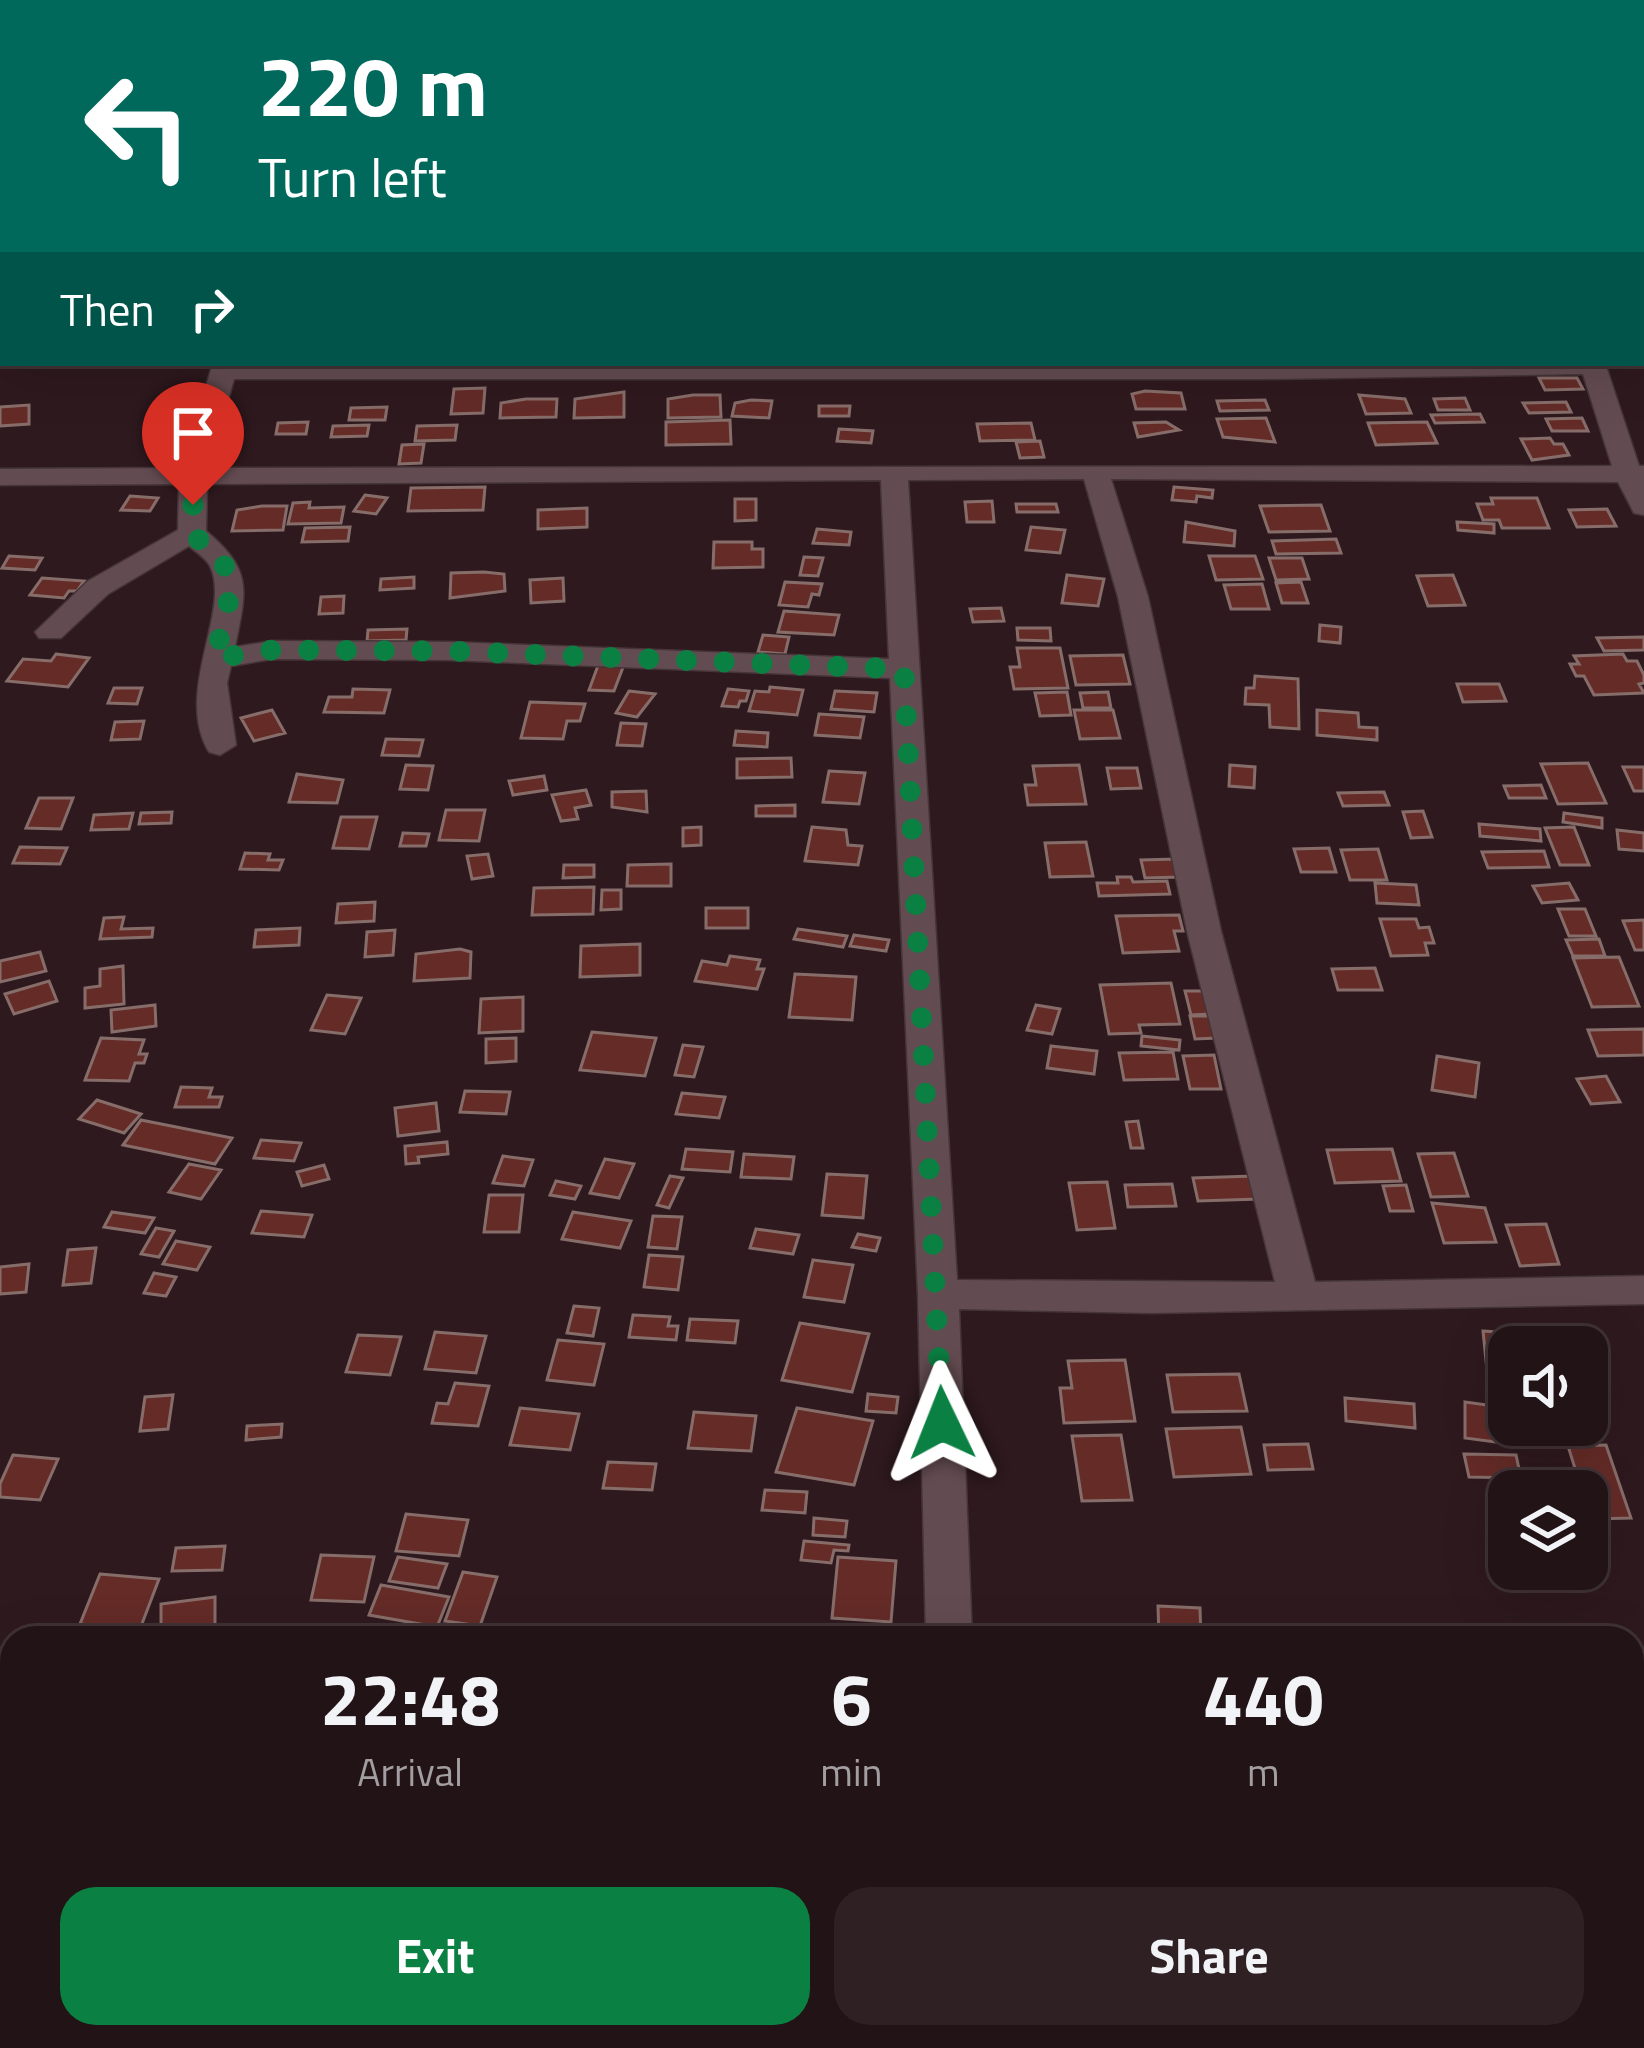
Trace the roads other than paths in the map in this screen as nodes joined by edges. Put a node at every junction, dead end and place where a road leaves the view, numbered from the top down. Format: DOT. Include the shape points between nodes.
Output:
graph roads {
  1 [pos="681,366"];
  2 [pos="1594,366"];
  3 [pos="225,367"];
  4 [pos="1095,471"];
  5 [pos="894,473"];
  6 [pos="1636,474"];
  7 [pos="194,475"];
  8 [pos="0,477"];
  9 [pos="1644,506"];
  10 [pos="192,534"];
  11 [pos="50,632"];
  12 [pos="215,658"];
  13 [pos="904,669"];
  14 [pos="220,745"];
  15 [pos="1644,1290"];
  16 [pos="938,1294"];
  17 [pos="1299,1296"];
  18 [pos="949,1626"];
  1 -- 3 [label="street"];
  2 -- 6 [label="street"];
  3 -- 7 [label="street"];
  4 -- 5 [label="street"];
  4 -- 6 [label="street"];
  4 -- 17 [label="street" via="1133,597 1204,931"];
  5 -- 7 [label="street"];
  5 -- 13 [label="street"];
  6 -- 9 [label="street"];
  7 -- 8 [label="street"];
  7 -- 10 [label="street"];
  10 -- 11 [label="street" via="115,575"];
  10 -- 12 [label="street" via="223,560 231,591"];
  12 -- 13 [label="street" via="272,650 449,651"];
  12 -- 14 [label="street"];
  13 -- 16 [label="street"];
  15 -- 17 [label="street"];
  16 -- 17 [label="street"];
  16 -- 18 [label="street"];
}
